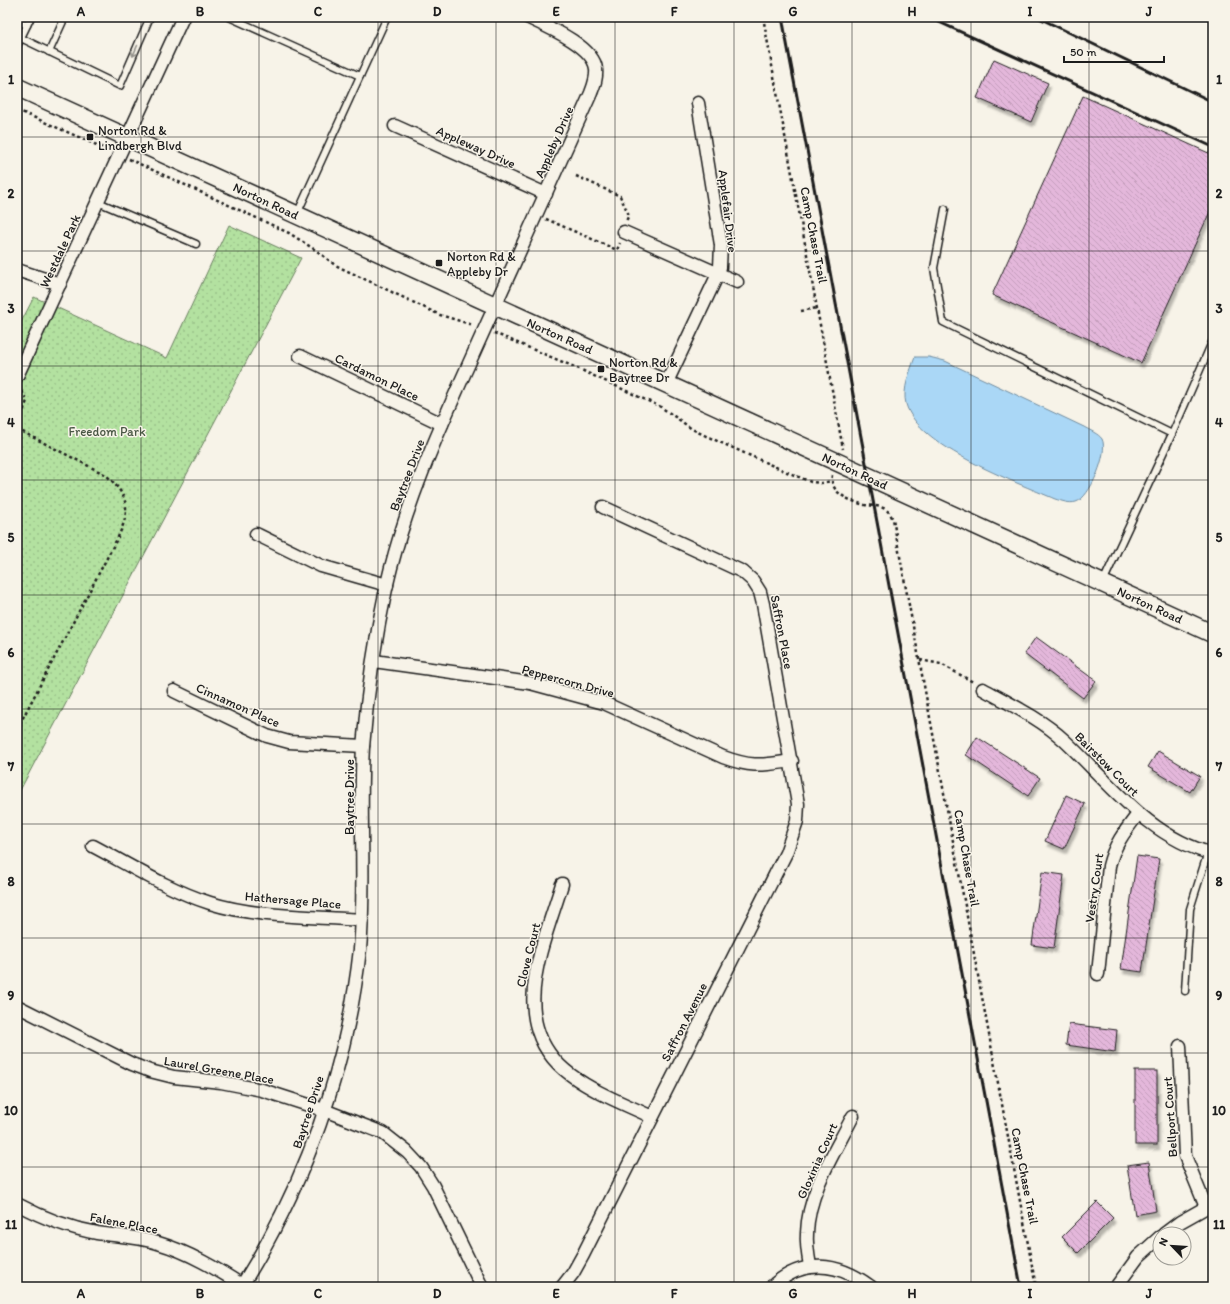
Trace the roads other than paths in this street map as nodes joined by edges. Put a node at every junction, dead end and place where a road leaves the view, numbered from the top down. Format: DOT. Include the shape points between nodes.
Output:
graph roads {
  1 [pos="31,17"];
  2 [pos="65,17"];
  3 [pos="183,17"];
  4 [pos="229,17"];
  5 [pos="387,17"];
  6 [pos="527,17"];
  7 [pos="148,18"];
  8 [pos="17,21"];
  9 [pos="27,25"];
  10 [pos="21,38"];
  11 [pos="17,46"];
  12 [pos="49,52"];
  13 [pos="360,76"];
  14 [pos="17,87"];
  15 [pos="698,103"];
  16 [pos="395,126"];
  17 [pos="128,137"];
  18 [pos="546,194"];
  19 [pos="98,202"];
  20 [pos="945,209"];
  21 [pos="297,215"];
  22 [pos="624,232"];
  23 [pos="196,244"];
  24 [pos="17,270"];
  25 [pos="718,274"];
  26 [pos="737,282"];
  27 [pos="60,284"];
  28 [pos="495,306"];
  29 [pos="1213,340"];
  30 [pos="300,356"];
  31 [pos="17,376"];
  32 [pos="666,384"];
  33 [pos="442,424"];
  34 [pos="1172,434"];
  35 [pos="603,507"];
  36 [pos="256,534"];
  37 [pos="1102,583"];
  38 [pos="387,585"];
  39 [pos="1213,634"];
  40 [pos="374,661"];
  41 [pos="983,689"];
  42 [pos="174,691"];
  43 [pos="363,746"];
  44 [pos="792,761"];
  45 [pos="1138,814"];
  46 [pos="92,846"];
  47 [pos="1211,853"];
  48 [pos="562,884"];
  49 [pos="362,920"];
  50 [pos="1098,974"];
  51 [pos="1185,992"];
  52 [pos="17,1006"];
  53 [pos="1180,1046"];
  54 [pos="324,1110"];
  55 [pos="853,1116"];
  56 [pos="652,1117"];
  57 [pos="17,1204"];
  58 [pos="1209,1205"];
  59 [pos="1175,1226"];
  60 [pos="1152,1244"];
  61 [pos="810,1266"];
  62 [pos="243,1286"];
  63 [pos="482,1287"];
  64 [pos="562,1287"];
  65 [pos="771,1287"];
  66 [pos="871,1287"];
  67 [pos="1116,1287"];
  1 -- 9 [label="lane"];
  2 -- 12 [label="lane"];
  3 -- 17 [label="street, Westdale Park"];
  4 -- 13 [label="lane"];
  5 -- 13 [label="lane"];
  6 -- 18 [label="street, Appleby Drive" via="565,34 593,60 597,76"];
  7 -- 12 [label="lane, one-way" via="120,86"];
  8 -- 9 [label="lane"];
  9 -- 10 [label="lane"];
  10 -- 11 [label="lane"];
  10 -- 12 [label="lane"];
  13 -- 21 [label="lane"];
  14 -- 17 [label="main road, Norton Road"];
  15 -- 25 [label="street, Applefair Drive" via="721,244"];
  16 -- 18 [label="street, Appleway Drive"];
  17 -- 19 [label="street, Westdale Park"];
  17 -- 21 [label="main road, Norton Road"];
  18 -- 28 [label="street, Appleby Drive"];
  19 -- 23 [label="lane"];
  19 -- 27 [label="street, Westdale Park"];
  20 -- 34 [label="lane" via="934,268 942,322"];
  21 -- 28 [label="main road, Norton Road"];
  22 -- 25 [label="street"];
  24 -- 27 [label="street"];
  25 -- 26 [label="street"];
  25 -- 32 [label="street, Applefair Drive"];
  27 -- 31 [label="street, Westdale Park"];
  28 -- 32 [label="main road, Norton Road"];
  28 -- 33 [label="street, Baytree Drive"];
  29 -- 34 [label="lane"];
  30 -- 33 [label="street, Cardamon Place"];
  32 -- 37 [label="main road, Norton Road"];
  33 -- 38 [label="street, Baytree Drive" via="411,500"];
  34 -- 37 [label="lane"];
  35 -- 44 [label="street, Saffron Place" via="732,566 753,581 760,592 763,604"];
  36 -- 38 [label="street" via="320,566"];
  37 -- 39 [label="main road, Norton Road"];
  38 -- 40 [label="street, Baytree Drive"];
  40 -- 43 [label="street, Baytree Drive"];
  40 -- 44 [label="street, Peppercorn Drive" via="530,683 604,703 742,764 755,766"];
  41 -- 45 [label="street, Bairstow Court" via="1033,716 1059,736"];
  42 -- 43 [label="street, Cinnamon Place" via="267,736 289,742"];
  43 -- 49 [label="street, Baytree Drive"];
  44 -- 56 [label="street, Saffron Avenue" via="798,804 793,836"];
  45 -- 47 [label="street, Bairstow Court" via="1182,841"];
  45 -- 50 [label="street, Vestry Court" via="1112,852"];
  46 -- 49 [label="street, Hathersage Place" via="176,890 211,903 249,912"];
  47 -- 51 [label="lane" via="1190,909"];
  48 -- 56 [label="street, Clove Court" via="532,987 536,1026 548,1050 569,1074"];
  49 -- 54 [label="street, Baytree Drive" via="356,974 341,1055"];
  52 -- 54 [label="street, Laurel Greene Place" via="150,1072 262,1090"];
  53 -- 58 [label="street, Bellport Court" via="1185,1156"];
  54 -- 62 [label="street, Baytree Drive" via="312,1148 274,1233"];
  54 -- 63 [label="street, Laurel Greene Place" via="383,1133 407,1152 433,1186"];
  55 -- 61 [label="street, Gloxinia Court" via="822,1177 809,1212 807,1232"];
  56 -- 64 [label="street, Saffron Avenue" via="583,1255"];
  57 -- 62 [label="street, Falene Place" via="57,1223 98,1233 136,1237 184,1252"];
  58 -- 59 [label="street"];
  60 -- 67 [label="street" via="1138,1257"];
  61 -- 65 [label="street" via="793,1271"];
  61 -- 66 [label="street" via="843,1270"];
}
